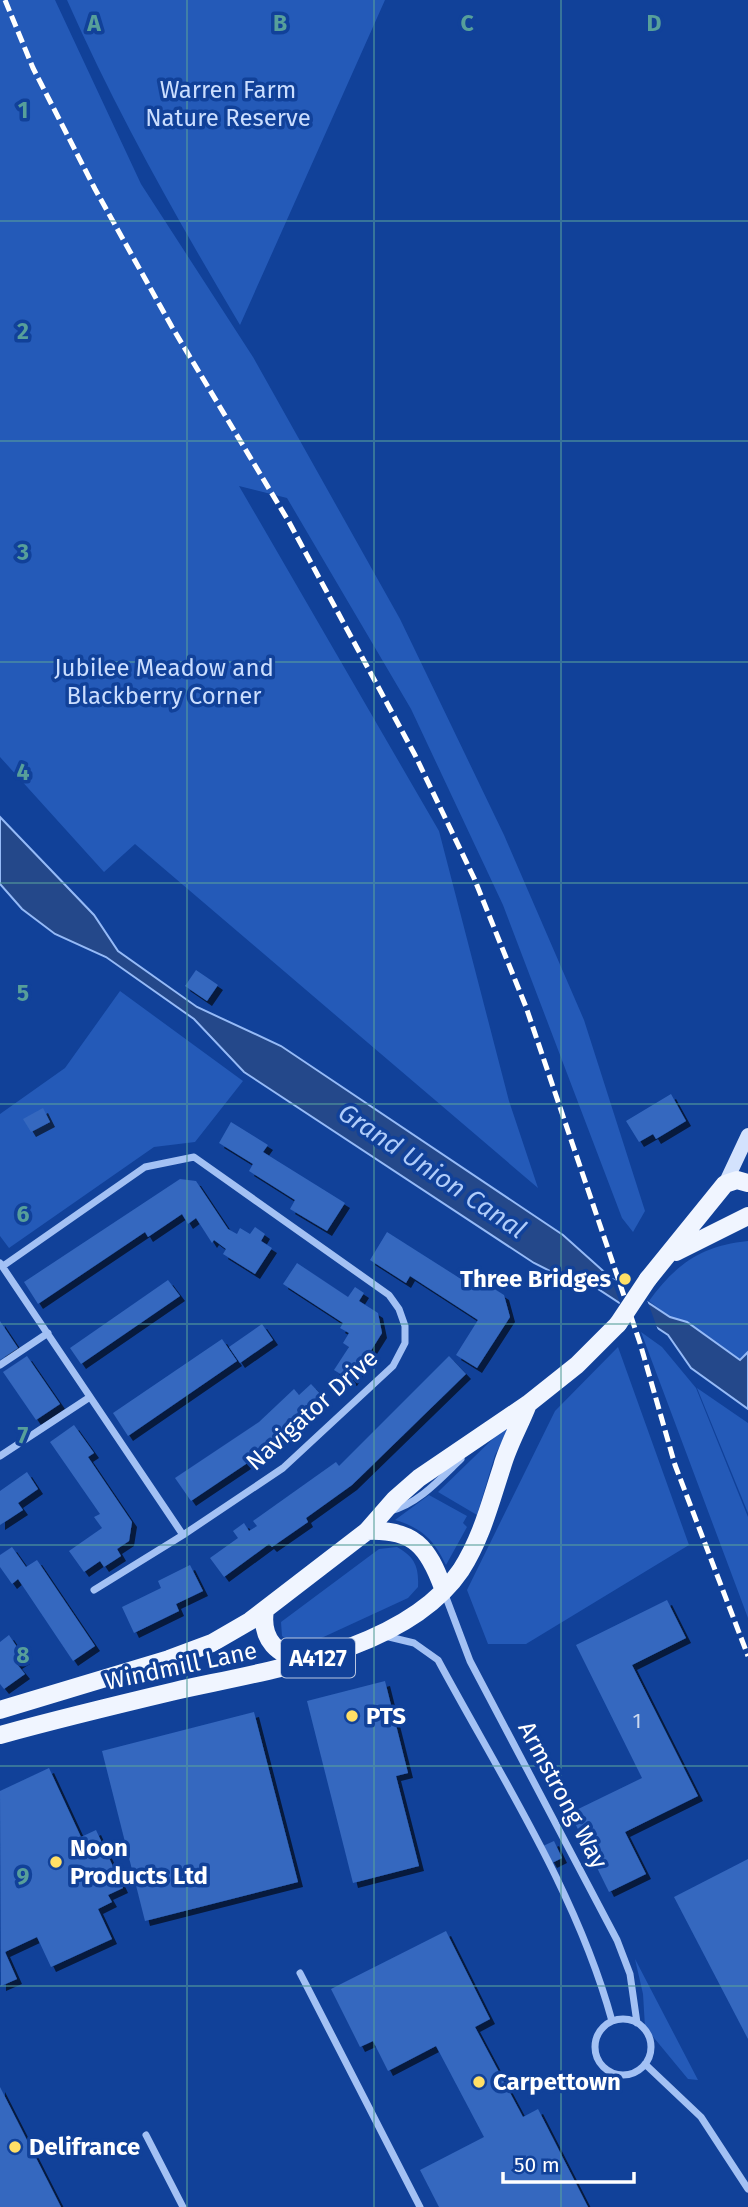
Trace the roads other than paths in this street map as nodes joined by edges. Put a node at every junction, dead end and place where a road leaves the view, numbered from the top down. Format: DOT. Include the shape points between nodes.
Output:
graph roads {
  1 [pos="748,1135"];
  2 [pos="748,1178"];
  3 [pos="721,1188"];
  4 [pos="743,1218"];
  5 [pos="669,1256"];
  6 [pos="1,1265"];
  7 [pos="48,1333"];
  8 [pos="0,1365"];
  9 [pos="90,1397"];
  10 [pos="528,1404"];
  11 [pos="0,1456"];
  12 [pos="367,1531"];
  13 [pos="183,1535"];
  14 [pos="443,1588"];
  15 [pos="94,1590"];
  16 [pos="265,1610"];
  17 [pos="378,1634"];
  18 [pos="305,1664"];
  19 [pos="0,1710"];
  20 [pos="0,1734"];
  21 [pos="300,1973"];
  22 [pos="612,2021"];
  23 [pos="637,2023"];
  24 [pos="645,2064"];
  25 [pos="146,2135"];
  26 [pos="748,2189"];
  27 [pos="183,2207"];
  28 [pos="420,2207"];
  1 -- 3 [label="main road, Windmill Lane"];
  2 -- 3 [label="main road"];
  3 -- 4 [label="main road, A4127" via="716,1202 720,1212 729,1219"];
  3 -- 5 [label="main road, Windmill Lane / A4127"];
  4 -- 5 [label="main road, Windmill Lane / A4127"];
  5 -- 10 [label="main road, Windmill Lane / A4127, bridge" via="618,1324"];
  6 -- 7 [label="street, Navigator Drive"];
  6 -- 13 [label="street, Navigator Drive" via="145,1167 194,1157 389,1295 399,1309 405,1343 393,1366 283,1468"];
  7 -- 8 [label="street"];
  7 -- 9 [label="street, Navigator Drive"];
  9 -- 11 [label="street"];
  9 -- 13 [label="street, Navigator Drive"];
  10 -- 12 [label="main road, Windmill Lane / A4127" via="419,1478"];
  10 -- 14 [label="main road, Windmill Lane / A4127" via="477,1542 461,1570"];
  12 -- 14 [label="main road" via="385,1531 422,1545"];
  12 -- 16 [label="main road, Windmill Lane / A4127"];
  13 -- 15 [label="street"];
  14 -- 17 [label="main road, Windmill Lane / A4127"];
  14 -- 23 [label="street, Armstrong Way" via="470,1661 617,1940 630,1974"];
  16 -- 18 [label="main road" via="264,1634 271,1645 285,1657"];
  16 -- 19 [label="main road, Windmill Lane / A4127" via="212,1643"];
  17 -- 18 [label="main road, Windmill Lane / A4127"];
  17 -- 22 [label="street, Armstrong Way" via="414,1643 438,1660 588,1944"];
  18 -- 20 [label="main road, Windmill Lane / A4127"];
  21 -- 28 [label="street"];
  22 -- 23 [label="street"];
  22 -- 24 [label="street" via="596,2039 600,2062 622,2075"];
  23 -- 24 [label="street, Armstrong Way" via="651,2046"];
  24 -- 26 [label="street" via="701,2117"];
  25 -- 27 [label="street"];
}
